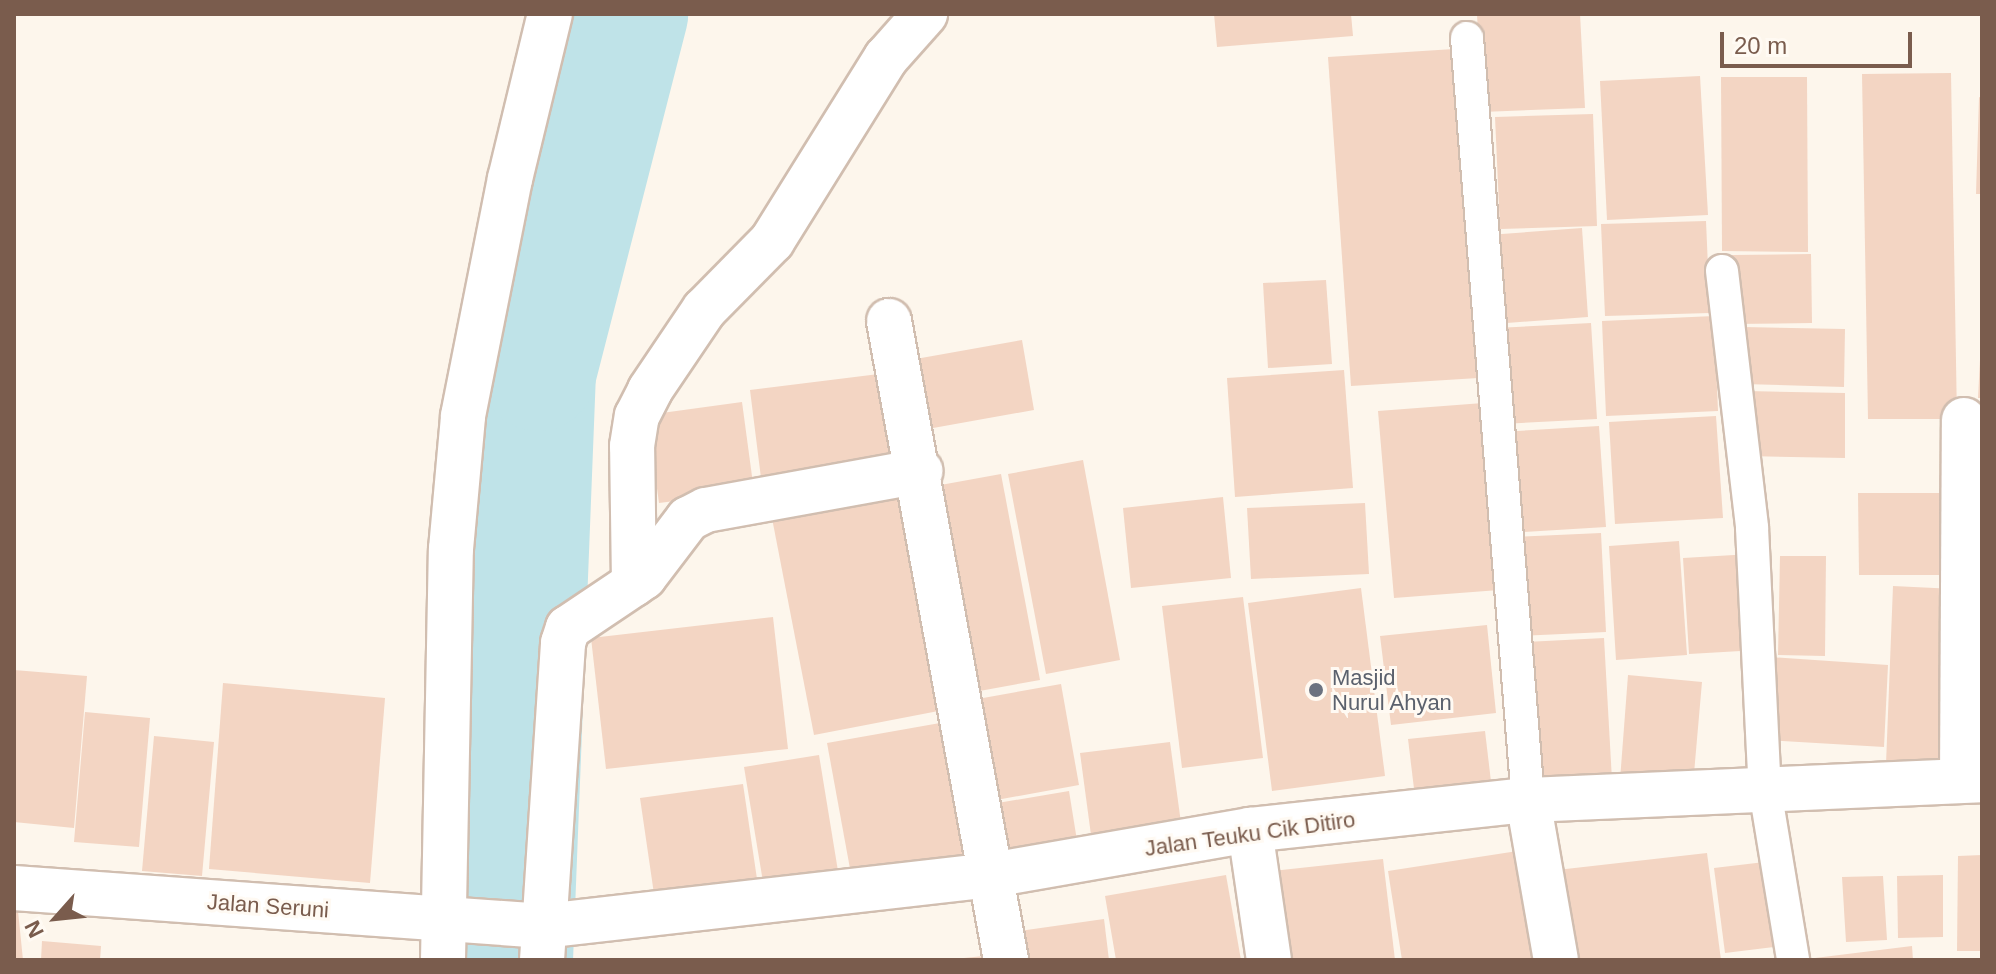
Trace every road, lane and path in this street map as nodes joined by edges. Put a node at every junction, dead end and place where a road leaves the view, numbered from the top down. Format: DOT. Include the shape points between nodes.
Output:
graph roads {
  1 [pos="550,14"];
  2 [pos="925,14"];
  3 [pos="1467,38"];
  4 [pos="1722,271"];
  5 [pos="889,321"];
  6 [pos="1964,420"];
  7 [pos="920,471"];
  8 [pos="634,584"];
  9 [pos="1972,780"];
  10 [pos="1765,790"];
  11 [pos="1528,800"];
  12 [pos="1250,830"];
  13 [pos="992,875"];
  14 [pos="14,888"];
  15 [pos="451,933"];
  16 [pos="536,937"];
  17 [pos="1006,960"];
  18 [pos="1269,960"];
  19 [pos="1556,960"];
  20 [pos="1793,960"];
  1 -- 15 [label="street" via="510,179 463,416 451,549"];
  2 -- 8 [label="street" via="886,58 772,241 685,333 644,403 632,446"];
  3 -- 11 [label="lane"];
  4 -- 10 [label="lane" via="1752,528"];
  5 -- 7 [label="street"];
  6 -- 9 [label="street"];
  7 -- 8 [label="street" via="706,510 688,519"];
  7 -- 13 [label="street"];
  8 -- 16 [label="street" via="571,626 563,643"];
  9 -- 10 [label="street, Jalan Teuku Cik Ditiro"];
  10 -- 11 [label="street, Jalan Teuku Cik Ditiro"];
  10 -- 20 [label="lane"];
  11 -- 12 [label="street, Jalan Teuku Cik Ditiro"];
  11 -- 19 [label="street"];
  12 -- 13 [label="street, Jalan Teuku Cik Ditiro"];
  12 -- 18 [label="street"];
  13 -- 16 [label="street, Jalan Teuku Cik Ditiro"];
  13 -- 17 [label="street"];
  14 -- 15 [label="street, Jalan Seruni"];
  15 -- 16 [label="street, Jalan Seruni"];
}
